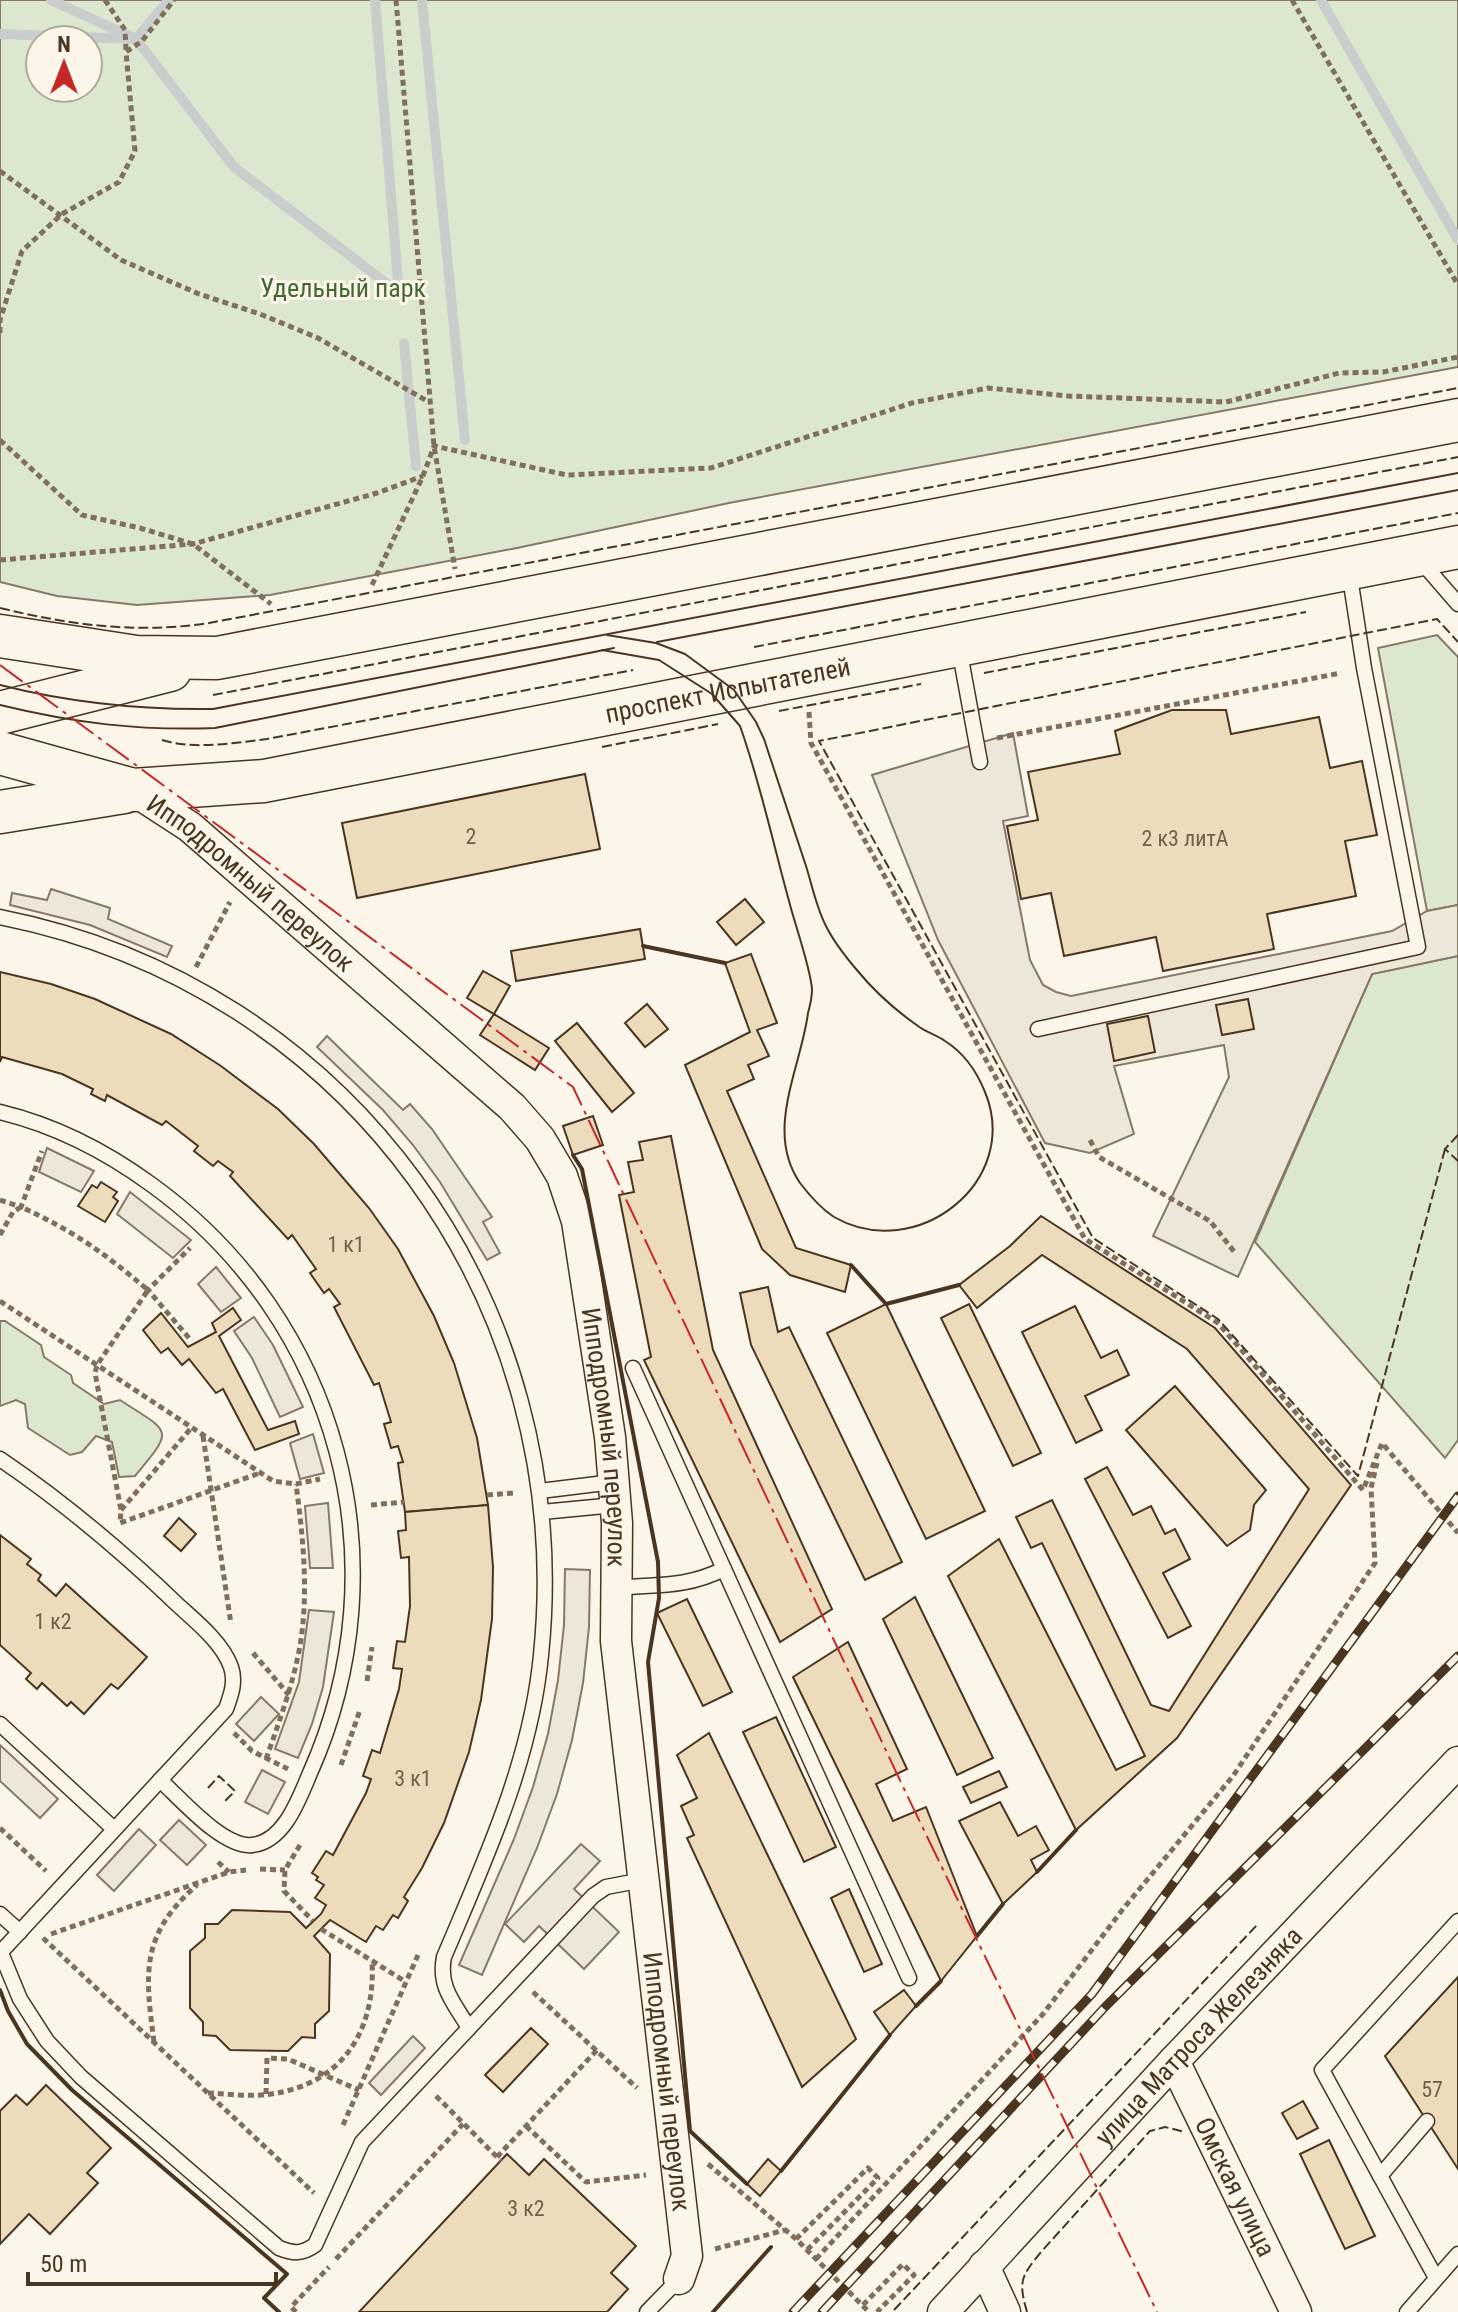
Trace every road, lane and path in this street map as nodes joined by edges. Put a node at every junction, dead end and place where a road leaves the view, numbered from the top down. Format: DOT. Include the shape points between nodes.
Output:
graph roads {
  1 [pos="105,0"];
  2 [pos="174,0"];
  3 [pos="396,0"];
  4 [pos="1292,0"];
  5 [pos="126,52"];
  6 [pos="0,171"];
  7 [pos="62,214"];
  8 [pos="1458,285"];
  9 [pos="0,333"];
  10 [pos="1458,357"];
  11 [pos="429,402"];
  12 [pos="1458,420"];
  13 [pos="0,440"];
  14 [pos="434,446"];
  15 [pos="423,476"];
  16 [pos="193,544"];
  17 [pos="1458,547"];
  18 [pos="1416,555"];
  19 [pos="0,560"];
  20 [pos="455,569"];
  21 [pos="1348,569"];
  22 [pos="372,585"];
  23 [pos="271,604"];
  24 [pos="1458,604"];
  25 [pos="0,636"];
  26 [pos="958,644"];
  27 [pos="217,658"];
  28 [pos="1364,668"];
  29 [pos="809,712"];
  30 [pos="0,713"];
  31 [pos="976,742"];
  32 [pos="0,753"];
  33 [pos="980,762"];
  34 [pos="133,790"];
  35 [pos="0,812"];
  36 [pos="235,893"];
  37 [pos="0,917"];
  38 [pos="195,968"];
  39 [pos="1038,1029"];
  40 [pos="0,1112"];
  41 [pos="1090,1140"];
  42 [pos="43,1149"];
  43 [pos="0,1200"];
  44 [pos="21,1207"];
  45 [pos="0,1235"];
  46 [pos="193,1245"];
  47 [pos="1236,1254"];
  48 [pos="148,1290"];
  49 [pos="0,1301"];
  50 [pos="189,1338"];
  51 [pos="97,1365"];
  52 [pos="633,1368"];
  53 [pos="192,1427"];
  54 [pos="203,1435"];
  55 [pos="1382,1443"];
  56 [pos="0,1459"];
  57 [pos="260,1473"];
  58 [pos="342,1475"];
  59 [pos="515,1478"];
  60 [pos="296,1484"];
  61 [pos="211,1490"];
  62 [pos="540,1491"];
  63 [pos="369,1492"];
  64 [pos="516,1492"];
  65 [pos="614,1493"];
  66 [pos="487,1495"];
  67 [pos="404,1502"];
  68 [pos="371,1505"];
  69 [pos="518,1508"];
  70 [pos="121,1510"];
  71 [pos="542,1512"];
  72 [pos="373,1518"];
  73 [pos="1458,1533"];
  74 [pos="724,1569"];
  75 [pos="616,1588"];
  76 [pos="231,1628"];
  77 [pos="373,1639"];
  78 [pos="364,1692"];
  79 [pos="361,1705"];
  80 [pos="0,1724"];
  81 [pos="223,1741"];
  82 [pos="266,1759"];
  83 [pos="1458,1762"];
  84 [pos="340,1767"];
  85 [pos="293,1771"];
  86 [pos="160,1780"];
  87 [pos="0,1828"];
  88 [pos="114,1829"];
  89 [pos="307,1833"];
  90 [pos="206,1852"];
  91 [pos="285,1870"];
  92 [pos="229,1872"];
  93 [pos="643,1880"];
  94 [pos="37,1881"];
  95 [pos="201,1882"];
  96 [pos="0,1914"];
  97 [pos="313,1921"];
  98 [pos="1458,1921"];
  99 [pos="51,1928"];
  100 [pos="321,1929"];
  101 [pos="20,1932"];
  102 [pos="42,1937"];
  103 [pos="0,1953"];
  104 [pos="418,1954"];
  105 [pos="372,1961"];
  106 [pos="909,1978"];
  107 [pos="406,1982"];
  108 [pos="523,2003"];
  109 [pos="469,2028"];
  110 [pos="154,2043"];
  111 [pos="597,2050"];
  112 [pos="1174,2061"];
  113 [pos="324,2075"];
  114 [pos="447,2084"];
  115 [pos="359,2090"];
  116 [pos="207,2093"];
  117 [pos="266,2095"];
  118 [pos="436,2096"];
  119 [pos="648,2098"];
  120 [pos="354,2101"];
  121 [pos="364,2105"];
  122 [pos="426,2106"];
  123 [pos="1427,2121"];
  124 [pos="463,2124"];
  125 [pos="526,2126"];
  126 [pos="343,2127"];
  127 [pos="698,2155"];
  128 [pos="657,2174"];
  129 [pos="1380,2176"];
  130 [pos="319,2180"];
  131 [pos="314,2193"];
  132 [pos="785,2230"];
  133 [pos="345,2236"];
  134 [pos="796,2239"];
  135 [pos="807,2250"];
  136 [pos="291,2253"];
  137 [pos="1458,2254"];
  138 [pos="816,2259"];
  139 [pos="333,2263"];
  140 [pos="984,2266"];
  141 [pos="683,2267"];
  142 [pos="1436,2278"];
  143 [pos="863,2305"];
  144 [pos="296,2312"];
  145 [pos="647,2312"];
  146 [pos="869,2312"];
  147 [pos="877,2312"];
  148 [pos="943,2312"];
  149 [pos="1005,2312"];
  150 [pos="1296,2312"];
  151 [pos="1407,2312"];
  1 -- 5 [label="path" via="125,30"];
  2 -- 5 [label="path" via="142,41"];
  3 -- 11 [label="path"];
  4 -- 8 [label="path"];
  5 -- 7 [label="path" via="135,151 119,182"];
  6 -- 7 [label="path"];
  7 -- 9 [label="path" via="22,251"];
  7 -- 11 [label="path" via="121,260 318,338"];
  10 -- 14 [label="path" via="1383,372 1339,373 1226,402 988,388 912,403 711,468 567,475"];
  11 -- 14 [label="path"];
  12 -- 27 [label="main road"];
  13 -- 16 [label="path" via="82,515"];
  14 -- 15 [label="path"];
  14 -- 20 [label="path"];
  15 -- 16 [label="path"];
  15 -- 22 [label="path"];
  16 -- 19 [label="path"];
  16 -- 23 [label="path"];
  17 -- 18 [label="main road, проспект Испытателей"];
  18 -- 21 [label="main road, проспект Испытателей"];
  18 -- 24 [label="lane"];
  21 -- 26 [label="main road, проспект Испытателей"];
  21 -- 28 [label="lane"];
  25 -- 27 [label="main road" via="136,657"];
  26 -- 31 [label="lane"];
  26 -- 34 [label="main road, проспект Испытателей" via="264,781"];
  27 -- 30 [label="main road"];
  28 -- 31 [label="path"];
  28 -- 39 [label="lane" via="1418,947"];
  29 -- 55 [label="path" via="811,743 1085,1239 1218,1323 1363,1490"];
  31 -- 33 [label="lane"];
  32 -- 34 [label="main road, проспект Испытателей"];
  34 -- 35 [label="main road"];
  34 -- 65 [label="street, Ипподромный переулок" via="190,827 512,1107 540,1139 562,1176 577,1221"];
  36 -- 38 [label="path"];
  37 -- 62 [label="lane" via="109,947 175,977 275,1038 361,1115 433,1206 489,1307 524,1408"];
  40 -- 58 [label="lane" via="51,1129 121,1164 208,1230 288,1333 325,1412"];
  41 -- 47 [label="path" via="1099,1157 1210,1221"];
  42 -- 44 [label="path"];
  43 -- 44 [label="path"];
  44 -- 45 [label="path"];
  44 -- 48 [label="path" via="98,1248"];
  46 -- 48 [label="path"];
  48 -- 50 [label="path"];
  48 -- 51 [label="path"];
  49 -- 51 [label="path"];
  51 -- 53 [label="path"];
  51 -- 70 [label="path"];
  52 -- 74 [label="lane"];
  53 -- 54 [label="path"];
  53 -- 70 [label="path"];
  54 -- 57 [label="path"];
  54 -- 61 [label="path"];
  55 -- 73 [label="path"];
  55 -- 138 [label="path" via="1371,1488 1375,1563 1233,1776 1043,2014"];
  56 -- 86 [label="lane" via="113,1545 189,1615 223,1651 232,1669 233,1690 226,1709"];
  57 -- 60 [label="path"];
  57 -- 61 [label="path"];
  58 -- 60 [label="path"];
  58 -- 86 [label="lane" via="354,1583 344,1669 319,1752 280,1830 267,1841 233,1842"];
  59 -- 64 [label="path"];
  60 -- 82 [label="path" via="304,1564 300,1644"];
  61 -- 70 [label="path" via="120,1523"];
  61 -- 76 [label="path"];
  62 -- 65 [label="lane"];
  62 -- 71 [label="lane"];
  63 -- 68 [label="path"];
  64 -- 66 [label="path"];
  64 -- 69 [label="path"];
  65 -- 71 [label="lane"];
  65 -- 75 [label="street, Ипподромный переулок"];
  67 -- 68 [label="path"];
  68 -- 72 [label="path"];
  71 -- 109 [label="lane" via="545,1606 533,1708 506,1807 441,1974"];
  74 -- 75 [label="lane" via="681,1585"];
  74 -- 106 [label="lane"];
  75 -- 93 [label="street, Ипподромный переулок" via="616,1641"];
  77 -- 78 [label="path"];
  79 -- 84 [label="path"];
  80 -- 88 [label="lane"];
  81 -- 82 [label="path" via="232,1732"];
  82 -- 85 [label="path"];
  83 -- 112 [label="street, улица Матроса Железняка"];
  86 -- 88 [label="lane"];
  87 -- 94 [label="path" via="48,1870"];
  88 -- 101 [label="lane"];
  89 -- 91 [label="path"];
  90 -- 92 [label="path"];
  91 -- 92 [label="path"];
  91 -- 97 [label="path" via="284,1891"];
  92 -- 95 [label="path"];
  93 -- 109 [label="lane" via="606,1887 593,1896"];
  93 -- 141 [label="street, Ипподромный переулок"];
  95 -- 102 [label="path"];
  95 -- 110 [label="path" via="161,1926 148,1960"];
  96 -- 101 [label="lane"];
  98 -- 129 [label="lane" via="1322,2070"];
  99 -- 102 [label="path"];
  100 -- 105 [label="path"];
  101 -- 103 [label="lane"];
  102 -- 110 [label="path"];
  103 -- 136 [label="lane" via="20,1999 47,2041 73,2068"];
  104 -- 107 [label="path"];
  105 -- 107 [label="path"];
  105 -- 113 [label="path" via="369,2013 359,2037"];
  107 -- 115 [label="path"];
  108 -- 111 [label="path" via="534,1991"];
  109 -- 136 [label="lane" via="362,2142 315,2245"];
  110 -- 116 [label="path"];
  111 -- 119 [label="path"];
  111 -- 125 [label="path"];
  112 -- 140 [label="street, улица Матроса Железняка"];
  112 -- 150 [label="street, Омская улица"];
  113 -- 115 [label="path"];
  113 -- 117 [label="path"];
  113 -- 117 [label="path" via="288,2059 267,2058"];
  114 -- 118 [label="path"];
  115 -- 120 [label="path"];
  116 -- 117 [label="path"];
  116 -- 131 [label="path"];
  118 -- 122 [label="path"];
  118 -- 124 [label="path"];
  120 -- 121 [label="path"];
  120 -- 126 [label="path"];
  123 -- 129 [label="lane"];
  124 -- 125 [label="path" via="499,2159"];
  124 -- 139 [label="path"];
  125 -- 128 [label="path" via="586,2182"];
  127 -- 132 [label="path"];
  129 -- 142 [label="lane"];
  130 -- 131 [label="path"];
  131 -- 136 [label="path"];
  132 -- 134 [label="path"];
  132 -- 141 [label="path"];
  133 -- 139 [label="path"];
  134 -- 135 [label="path"];
  134 -- 135 [label="path" via="868,2168 878,2178"];
  135 -- 138 [label="path"];
  137 -- 142 [label="lane"];
  138 -- 143 [label="path"];
  139 -- 144 [label="path" via="291,2307"];
  140 -- 148 [label="street, улица Матроса Железняка"];
  140 -- 149 [label="street"];
  141 -- 145 [label="lane"];
  142 -- 151 [label="lane"];
  143 -- 146 [label="path"];
  143 -- 147 [label="path" via="903,2264 914,2275"];
}
